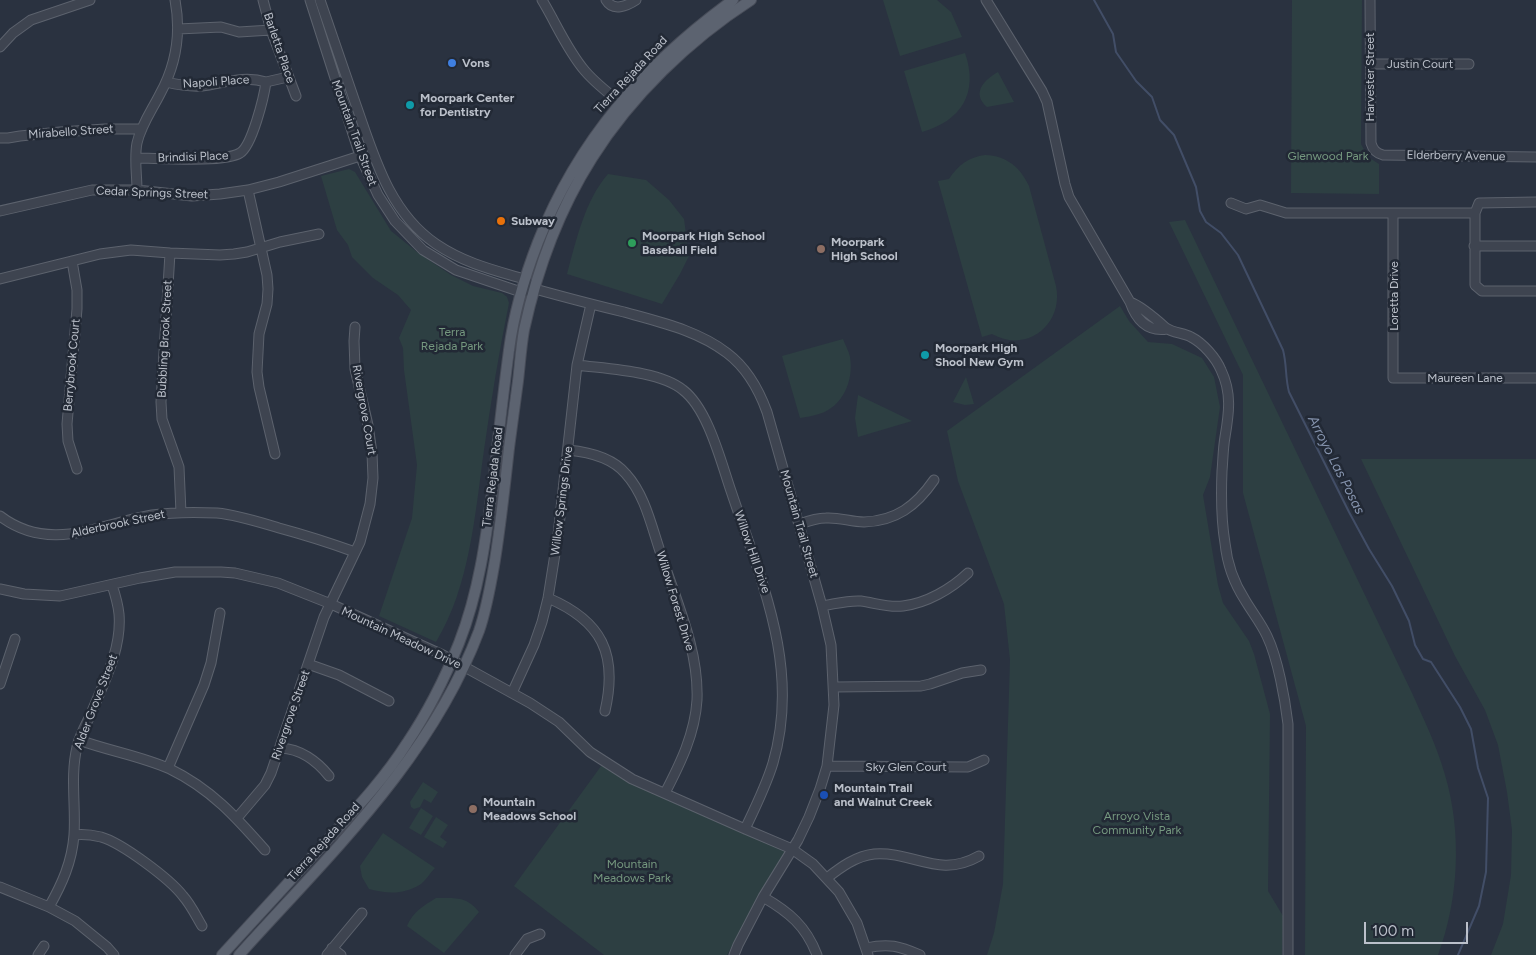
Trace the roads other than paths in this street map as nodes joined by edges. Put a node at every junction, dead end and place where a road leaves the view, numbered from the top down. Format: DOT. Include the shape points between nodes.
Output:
graph roads {
  1 [pos="90,0"];
  2 [pos="175,0"];
  3 [pos="263,0"];
  4 [pos="310,0"];
  5 [pos="320,0"];
  6 [pos="542,0"];
  7 [pos="606,0"];
  8 [pos="636,0"];
  9 [pos="733,0"];
  10 [pos="751,0"];
  11 [pos="986,0"];
  12 [pos="1370,0"];
  13 [pos="178,29"];
  14 [pos="270,30"];
  15 [pos="0,47"];
  16 [pos="1370,64"];
  17 [pos="1469,64"];
  18 [pos="288,77"];
  19 [pos="166,82"];
  20 [pos="266,82"];
  21 [pos="296,96"];
  22 [pos="624,106"];
  23 [pos="142,129"];
  24 [pos="0,138"];
  25 [pos="1376,153"];
  26 [pos="360,156"];
  27 [pos="1536,157"];
  28 [pos="137,158"];
  29 [pos="137,190"];
  30 [pos="248,190"];
  31 [pos="1536,202"];
  32 [pos="1231,203"];
  33 [pos="0,211"];
  34 [pos="1475,213"];
  35 [pos="1393,214"];
  36 [pos="319,234"];
  37 [pos="1474,246"];
  38 [pos="1536,246"];
  39 [pos="261,248"];
  40 [pos="170,253"];
  41 [pos="72,261"];
  42 [pos="0,279"];
  43 [pos="524,279"];
  44 [pos="535,289"];
  45 [pos="1536,291"];
  46 [pos="521,292"];
  47 [pos="591,304"];
  48 [pos="355,327"];
  49 [pos="577,365"];
  50 [pos="1394,378"];
  51 [pos="1536,378"];
  52 [pos="568,450"];
  53 [pos="275,454"];
  54 [pos="77,468"];
  55 [pos="934,480"];
  56 [pos="181,513"];
  57 [pos="0,516"];
  58 [pos="800,524"];
  59 [pos="355,552"];
  60 [pos="968,573"];
  61 [pos="112,584"];
  62 [pos="0,589"];
  63 [pos="548,598"];
  64 [pos="331,604"];
  65 [pos="822,606"];
  66 [pos="220,613"];
  67 [pos="15,639"];
  68 [pos="451,659"];
  69 [pos="308,664"];
  70 [pos="464,667"];
  71 [pos="981,670"];
  72 [pos="0,684"];
  73 [pos="834,688"];
  74 [pos="512,693"];
  75 [pos="389,702"];
  76 [pos="605,711"];
  77 [pos="79,740"];
  78 [pos="280,748"];
  79 [pos="984,760"];
  80 [pos="827,766"];
  81 [pos="168,768"];
  82 [pos="329,776"];
  83 [pos="665,793"];
  84 [pos="237,818"];
  85 [pos="745,829"];
  86 [pos="74,835"];
  87 [pos="792,849"];
  88 [pos="265,850"];
  89 [pos="979,856"];
  90 [pos="826,878"];
  91 [pos="0,887"];
  92 [pos="763,897"];
  93 [pos="49,907"];
  94 [pos="362,913"];
  95 [pos="202,926"];
  96 [pos="540,934"];
  97 [pos="44,946"];
  98 [pos="867,951"];
  99 [pos="329,952"];
  100 [pos="38,955"];
  101 [pos="114,955"];
  102 [pos="222,955"];
  103 [pos="239,955"];
  104 [pos="341,955"];
  105 [pos="515,955"];
  106 [pos="734,955"];
  107 [pos="817,955"];
  108 [pos="920,955"];
  109 [pos="1288,955"];
  1 -- 15 [label="street" via="31,20"];
  2 -- 13 [label="street"];
  3 -- 14 [label="street, Barletta Place"];
  4 -- 26 [label="street, Mountain Trail Street"];
  5 -- 43 [label="street, Mountain Trail Street" via="376,164 398,205 422,233 453,254 470,263"];
  6 -- 22 [label="street" via="585,71"];
  7 -- 8 [label="street" via="609,5 617,7"];
  9 -- 22 [label="main road, Tierra Rejada Road" via="650,70"];
  10 -- 22 [label="main road, Tierra Rejada Road" via="708,32"];
  11 -- 109 [label="street" via="1042,91 1069,197 1134,313 1152,328 1167,328 1191,337 1203,346 1214,358 1227,385 1230,398 1221,501 1225,546 1234,579 1272,650 1288,724"];
  12 -- 16 [label="street, Harvester Street"];
  13 -- 14 [label="street" via="221,26 239,32"];
  13 -- 19 [label="street"];
  14 -- 18 [label="street, Barletta Place"];
  16 -- 17 [label="street, Justin Court"];
  16 -- 25 [label="street, Harvester Street" via="1370,143"];
  18 -- 20 [label="street"];
  18 -- 21 [label="street, Barletta Place"];
  19 -- 20 [label="street, Napoli Place" via="192,86 248,79"];
  19 -- 23 [label="street"];
  20 -- 28 [label="street, Brindisi Place" via="256,123 241,153 215,158"];
  22 -- 43 [label="main road, Tierra Rejada Road" via="595,134 559,194"];
  22 -- 44 [label="main road, Tierra Rejada Road" via="571,197"];
  23 -- 24 [label="street, Mirabello Street" via="69,131"];
  23 -- 28 [label="street" via="137,142"];
  25 -- 27 [label="street, Elderberry Avenue"];
  26 -- 30 [label="street, Cedar Springs Street"];
  26 -- 46 [label="street, Mountain Trail Street" via="388,213 423,250 456,270"];
  28 -- 29 [label="street"];
  29 -- 30 [label="street, Cedar Springs Street" via="207,196"];
  29 -- 33 [label="street, Cedar Springs Street" via="85,192"];
  30 -- 39 [label="street"];
  31 -- 34 [label="street" via="1479,203"];
  32 -- 35 [label="street" via="1246,209 1260,205 1286,213"];
  34 -- 35 [label="street"];
  34 -- 37 [label="street"];
  35 -- 50 [label="street, Loretta Drive"];
  36 -- 39 [label="street"];
  37 -- 38 [label="street"];
  37 -- 45 [label="street" via="1475,285 1482,291"];
  39 -- 40 [label="street" via="220,255"];
  39 -- 53 [label="street" via="268,289 259,334 257,372"];
  40 -- 41 [label="street" via="131,250"];
  40 -- 56 [label="street, Bubbling Brook Street" via="161,402 162,419 179,467"];
  41 -- 42 [label="street"];
  41 -- 54 [label="street, Berrybrook Court" via="77,290 67,424 68,441"];
  43 -- 44 [label="street, Mountain Trail Street"];
  43 -- 46 [label="main road, Tierra Rejada Road"];
  44 -- 46 [label="street, Mountain Trail Street"];
  44 -- 47 [label="street, Mountain Trail Street"];
  44 -- 70 [label="main road, Tierra Rejada Road" via="522,341 492,582 480,627"];
  46 -- 68 [label="main road, Tierra Rejada Road" via="509,352 482,568 474,602"];
  47 -- 49 [label="street, Willow Springs Drive"];
  47 -- 58 [label="street, Mountain Trail Street" via="674,325 716,345 743,368 768,412"];
  48 -- 59 [label="street, Rivergrove Court" via="355,369 371,438 373,478 369,510"];
  49 -- 52 [label="street, Willow Springs Drive"];
  49 -- 85 [label="street, Willow Hill Drive" via="651,376 682,388 700,410 722,465 770,607 778,639 782,680 780,724 773,762"];
  50 -- 51 [label="street, Maureen Lane"];
  52 -- 63 [label="street, Willow Springs Drive"];
  52 -- 83 [label="street, Willow Forest Drive" via="601,457 627,474 634,485 645,508 690,643 696,676 694,717 686,750"];
  55 -- 58 [label="street" via="919,500 894,516 866,522 818,518"];
  56 -- 57 [label="street, Alderbrook Street" via="151,515 81,533 53,535 28,532"];
  56 -- 59 [label="street, Alderbrook Street" via="249,518"];
  58 -- 65 [label="street, Mountain Trail Street"];
  59 -- 64 [label="street, Rivergrove Court"];
  60 -- 65 [label="street" via="956,585 904,606 853,601"];
  61 -- 62 [label="street, Mountain Meadow Drive" via="60,596"];
  61 -- 64 [label="street, Mountain Meadow Drive" via="175,572 235,573 278,583"];
  61 -- 77 [label="street, Alder Grove Street" via="119,614 118,644"];
  63 -- 74 [label="street, Willow Springs Drive" via="534,645"];
  63 -- 76 [label="street" via="585,619 600,639 610,677"];
  64 -- 68 [label="street, Mountain Meadow Drive"];
  64 -- 69 [label="street, Rivergrove Street"];
  65 -- 73 [label="street, Mountain Trail Street" via="831,645"];
  66 -- 81 [label="street" via="204,685"];
  67 -- 72 [label="street"];
  68 -- 70 [label="street, Mountain Meadow Drive"];
  68 -- 102 [label="main road, Tierra Rejada Road" via="427,711 389,769 363,802"];
  69 -- 75 [label="street" via="340,675"];
  69 -- 78 [label="street, Rivergrove Street"];
  70 -- 74 [label="street, Mountain Meadow Drive"];
  70 -- 103 [label="main road, Tierra Rejada Road" via="429,730 397,776"];
  71 -- 73 [label="street" via="921,686"];
  73 -- 80 [label="street, Mountain Trail Street"];
  74 -- 83 [label="street, Mountain Meadow Drive" via="559,722 604,762"];
  77 -- 81 [label="street"];
  77 -- 86 [label="street, Alder Grove Street" via="74,771"];
  78 -- 82 [label="street" via="289,748 312,759"];
  78 -- 84 [label="street, Rivergrove Street" via="265,785"];
  79 -- 80 [label="street, Sky Glen Court" via="968,767"];
  80 -- 87 [label="street, Mountain Trail Street" via="809,817"];
  81 -- 84 [label="street" via="213,796"];
  83 -- 85 [label="street, Mountain Meadow Drive"];
  84 -- 88 [label="street"];
  85 -- 87 [label="street, Mountain Meadow Drive"];
  86 -- 93 [label="street, Alder Grove Street" via="67,871"];
  86 -- 95 [label="street" via="91,835 114,843 156,871 184,897"];
  87 -- 90 [label="street, Mountain Meadow Drive"];
  87 -- 92 [label="street, Mountain Trail Street"];
  89 -- 90 [label="street" via="962,864 935,865 895,855 873,854 851,862"];
  90 -- 98 [label="street, Mountain Meadow Drive" via="846,903"];
  91 -- 93 [label="street"];
  92 -- 106 [label="street, Mountain Trail Street"];
  92 -- 107 [label="street" via="791,915 806,932"];
  93 -- 101 [label="street" via="75,921"];
  94 -- 99 [label="street"];
  96 -- 105 [label="street" via="527,939"];
  97 -- 100 [label="street"];
  98 -- 108 [label="street" via="880,945 896,946"];
  99 -- 104 [label="street"];
}
